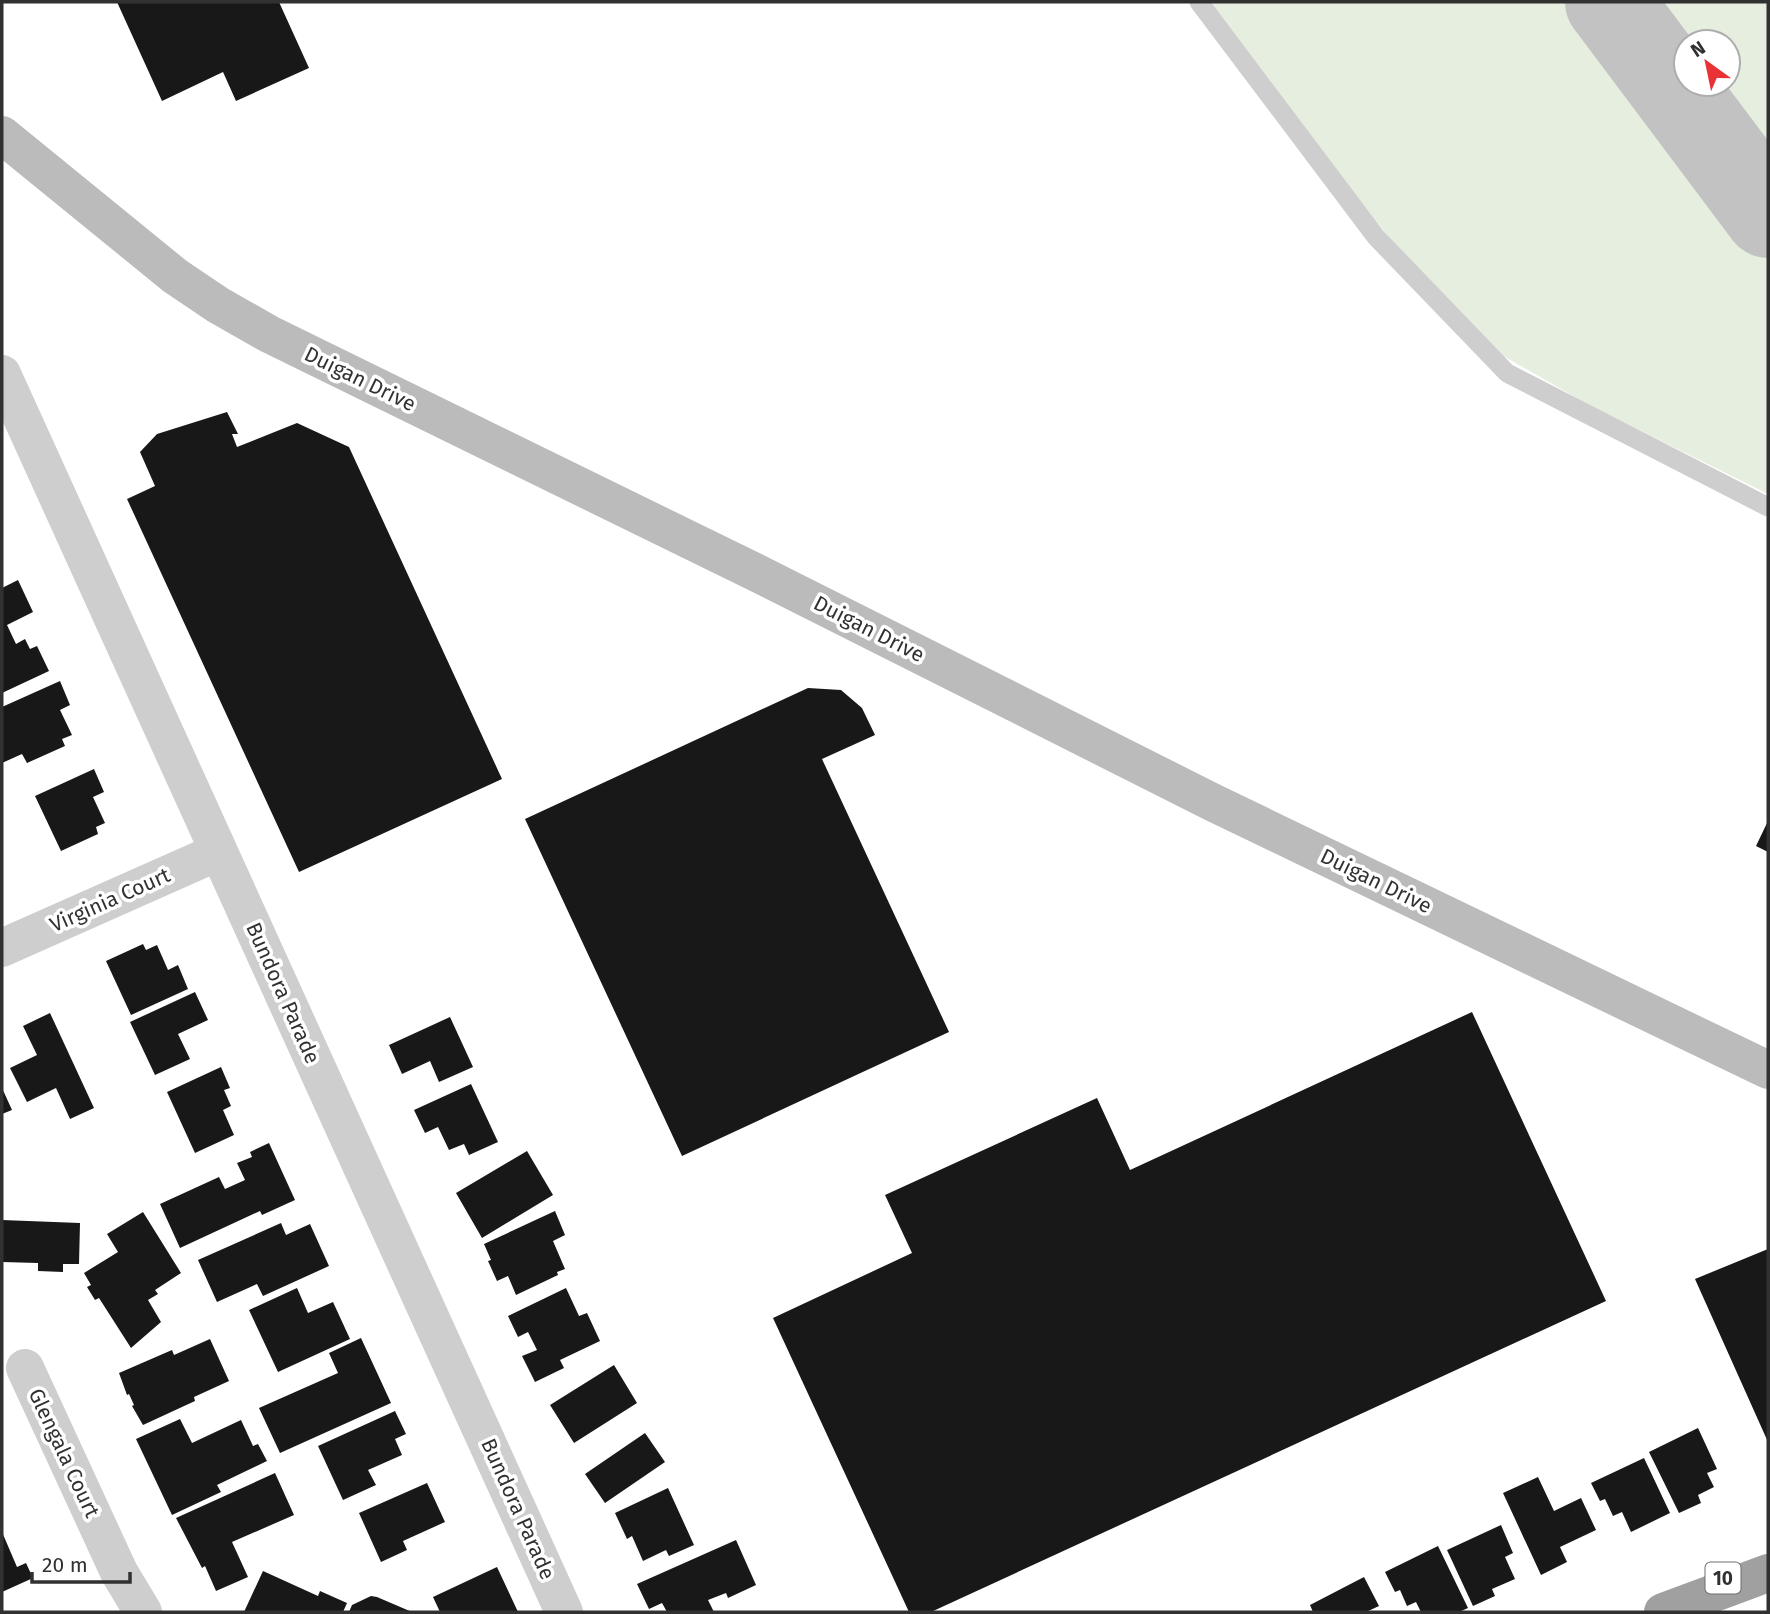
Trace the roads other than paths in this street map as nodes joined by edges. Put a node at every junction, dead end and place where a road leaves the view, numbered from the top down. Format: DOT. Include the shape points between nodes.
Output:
graph roads {
  1 [pos="1199,2"];
  2 [pos="2,135"];
  3 [pos="2,374"];
  4 [pos="13,427"];
  5 [pos="1768,507"];
  6 [pos="218,852"];
  7 [pos="2,948"];
  8 [pos="1768,1070"];
  9 [pos="25,1368"];
  10 [pos="1768,1550"];
  11 [pos="1768,1573"];
  12 [pos="1670,1609"];
  13 [pos="144,1612"];
  14 [pos="564,1612"];
  1 -- 5 [label="lane" via="1376,237 1507,373"];
  2 -- 8 [label="main road, Duigan Drive" via="176,276 269,334 1214,803"];
  3 -- 4 [label="street, Bundora Parade"];
  4 -- 6 [label="street, Bundora Parade"];
  6 -- 7 [label="street, Virginia Court"];
  6 -- 14 [label="street, Bundora Parade"];
  9 -- 13 [label="street, Glengala Court" via="119,1572"];
  10 -- 12 [label="highway, 10"];
  11 -- 12 [label="highway, 10"];
}
